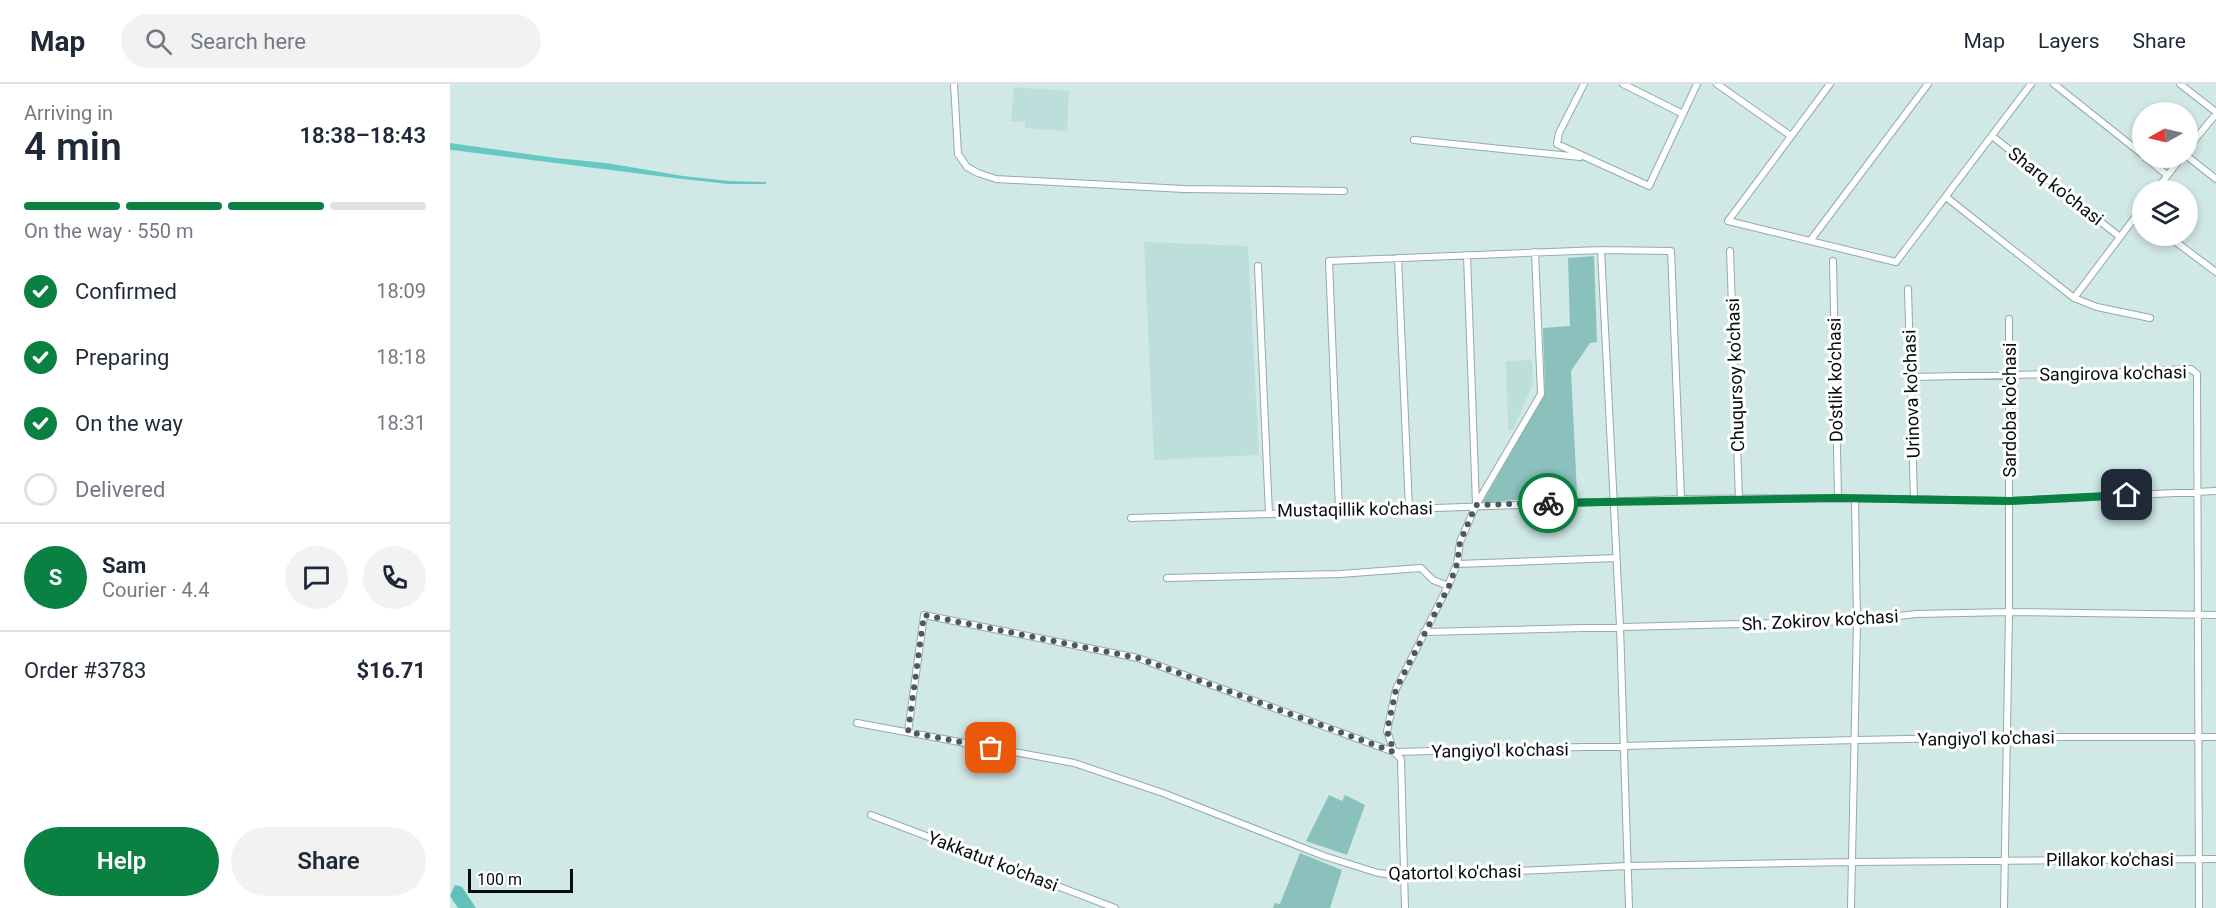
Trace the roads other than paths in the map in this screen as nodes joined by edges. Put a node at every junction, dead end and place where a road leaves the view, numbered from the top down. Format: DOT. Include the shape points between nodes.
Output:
graph roads {
  1 [pos="954,84"];
  2 [pos="1584,84"];
  3 [pos="1623,84"];
  4 [pos="1697,84"];
  5 [pos="1717,84"];
  6 [pos="1830,84"];
  7 [pos="1929,84"];
  8 [pos="2031,84"];
  9 [pos="2054,84"];
  10 [pos="2180,84"];
  11 [pos="2216,113"];
  12 [pos="1683,114"];
  13 [pos="2198,135"];
  14 [pos="1791,136"];
  15 [pos="1992,136"];
  16 [pos="1414,140"];
  17 [pos="2132,146"];
  18 [pos="1586,157"];
  19 [pos="2198,165"];
  20 [pos="2159,168"];
  21 [pos="2173,168"];
  22 [pos="2168,175"];
  23 [pos="2216,179"];
  24 [pos="2164,180"];
  25 [pos="1344,191"];
  26 [pos="1946,197"];
  27 [pos="2132,223"];
  28 [pos="2120,237"];
  29 [pos="1810,241"];
  30 [pos="2181,246"];
  31 [pos="1601,250"];
  32 [pos="1730,251"];
  33 [pos="1534,252"];
  34 [pos="1467,255"];
  35 [pos="1398,258"];
  36 [pos="1833,261"];
  37 [pos="1258,266"];
  38 [pos="2216,272"];
  39 [pos="1908,289"];
  40 [pos="2074,298"];
  41 [pos="2150,318"];
  42 [pos="2009,319"];
  43 [pos="2009,375"];
  44 [pos="1911,377"];
  45 [pos="2216,491"];
  46 [pos="2197,492"];
  47 [pos="1838,498"];
  48 [pos="1681,499"];
  49 [pos="1740,499"];
  50 [pos="1855,499"];
  51 [pos="1914,500"];
  52 [pos="1613,501"];
  53 [pos="2010,501"];
  54 [pos="1476,505"];
  55 [pos="1409,508"];
  56 [pos="1339,510"];
  57 [pos="1269,514"];
  58 [pos="1131,518"];
  59 [pos="1616,558"];
  60 [pos="1457,564"];
  61 [pos="1167,578"];
  62 [pos="1449,586"];
  63 [pos="2009,612"];
  64 [pos="2216,615"];
  65 [pos="2198,616"];
  66 [pos="1857,621"];
  67 [pos="1620,626"];
  68 [pos="1424,632"];
  69 [pos="857,723"];
  70 [pos="908,732"];
  71 [pos="2006,737"];
  72 [pos="2198,737"];
  73 [pos="2216,738"];
  74 [pos="1856,740"];
  75 [pos="1623,746"];
  76 [pos="1394,752"];
  77 [pos="871,815"];
  78 [pos="2003,859"];
  79 [pos="2199,859"];
  80 [pos="2216,859"];
  81 [pos="1852,862"];
  82 [pos="1628,866"];
  83 [pos="1404,876"];
  84 [pos="1115,908"];
  85 [pos="1405,908"];
  86 [pos="1629,908"];
  87 [pos="1851,908"];
  88 [pos="2004,908"];
  89 [pos="2199,908"];
  1 -- 25 [label="street" via="958,154 967,167 996,179 1184,189"];
  2 -- 18 [label="street" via="1557,144"];
  3 -- 12 [label="street"];
  4 -- 12 [label="street"];
  5 -- 14 [label="street"];
  6 -- 14 [label="street"];
  7 -- 29 [label="street"];
  8 -- 15 [label="street"];
  9 -- 17 [label="street"];
  10 -- 11 [label="street"];
  11 -- 13 [label="street"];
  12 -- 18 [label="street" via="1648,186"];
  14 -- 29 [label="street" via="1728,221"];
  15 -- 26 [label="street"];
  15 -- 28 [label="street, Sharq ko'chasi"];
  16 -- 18 [label="street"];
  19 -- 23 [label="street"];
  20 -- 22 [label="street"];
  21 -- 22 [label="street"];
  22 -- 24 [label="street"];
  26 -- 29 [label="street" via="1896,262"];
  26 -- 40 [label="street"];
  27 -- 28 [label="street"];
  28 -- 40 [label="street"];
  30 -- 38 [label="street"];
  31 -- 33 [label="street"];
  31 -- 48 [label="street" via="1671,251"];
  31 -- 52 [label="street"];
  32 -- 49 [label="street, Chuqursoy ko'chasi"];
  33 -- 34 [label="street"];
  33 -- 54 [label="street" via="1541,393"];
  34 -- 35 [label="street"];
  34 -- 54 [label="street"];
  35 -- 55 [label="street"];
  35 -- 56 [label="street" via="1329,261"];
  36 -- 47 [label="street, Do'stlik ko'chasi"];
  37 -- 57 [label="street, Mustaqillik ko'chasi"];
  39 -- 44 [label="street, Urinova ko'chasi"];
  40 -- 41 [label="street"];
  42 -- 43 [label="street, Sardoba ko'chasi"];
  43 -- 44 [label="street, Sangirova ko'chasi"];
  43 -- 46 [label="street, Sangirova ko'chasi" via="2191,369 2197,374"];
  43 -- 53 [label="street, Sardoba ko'chasi"];
  44 -- 51 [label="street, Urinova ko'chasi"];
  45 -- 46 [label="street, Mustaqillik ko'chasi"];
  46 -- 53 [label="street, Mustaqillik ko'chasi"];
  46 -- 65 [label="street"];
  47 -- 49 [label="street, Mustaqillik ko'chasi"];
  47 -- 50 [label="street, Mustaqillik ko'chasi"];
  48 -- 49 [label="street, Mustaqillik ko'chasi"];
  48 -- 52 [label="street, Mustaqillik ko'chasi"];
  50 -- 51 [label="street, Mustaqillik ko'chasi"];
  50 -- 66 [label="street"];
  51 -- 53 [label="street, Mustaqillik ko'chasi"];
  52 -- 54 [label="street, Mustaqillik ko'chasi"];
  52 -- 59 [label="street"];
  53 -- 63 [label="street, Sardoba ko'chasi"];
  54 -- 55 [label="street, Mustaqillik ko'chasi"];
  54 -- 60 [label="street" via="1460,542"];
  55 -- 56 [label="street, Mustaqillik ko'chasi"];
  56 -- 57 [label="street, Mustaqillik ko'chasi"];
  57 -- 58 [label="street"];
  59 -- 60 [label="street"];
  59 -- 67 [label="street"];
  60 -- 62 [label="street"];
  61 -- 62 [label="street" via="1421,568 1433,580"];
  62 -- 68 [label="street"];
  63 -- 65 [label="street, Sh. Zokirov ko'chasi"];
  63 -- 66 [label="street, Sh. Zokirov ko'chasi" via="1916,614"];
  63 -- 71 [label="street, Sardoba ko'chasi"];
  64 -- 65 [label="street, Sh. Zokirov ko'chasi"];
  65 -- 72 [label="street"];
  66 -- 67 [label="street, Sh. Zokirov ko'chasi"];
  66 -- 74 [label="street"];
  67 -- 68 [label="street, Sh. Zokirov ko'chasi"];
  67 -- 75 [label="street"];
  68 -- 76 [label="street" via="1396,689 1387,731"];
  69 -- 70 [label="street, Qatortol ko'chasi"];
  70 -- 76 [label="street, Yangiyo'l ko'chasi" via="924,615 1138,658"];
  70 -- 83 [label="street, Qatortol ko'chasi" via="1074,763 1324,856 1378,873"];
  71 -- 72 [label="street, Yangiyo'l ko'chasi"];
  71 -- 74 [label="street, Yangiyo'l ko'chasi"];
  71 -- 78 [label="street, Sardoba ko'chasi"];
  72 -- 73 [label="street, Yangiyo'l ko'chasi"];
  72 -- 79 [label="street"];
  74 -- 75 [label="street, Yangiyo'l ko'chasi"];
  74 -- 81 [label="street"];
  75 -- 76 [label="street, Yangiyo'l ko'chasi"];
  75 -- 82 [label="street"];
  76 -- 83 [label="street" via="1401,759"];
  77 -- 84 [label="street, Yakkatut ko'chasi"];
  78 -- 79 [label="street, Pillakor ko'chasi"];
  78 -- 81 [label="street, Qatortol ko'chasi"];
  78 -- 88 [label="street, Sardoba ko'chasi"];
  79 -- 80 [label="street, Pillakor ko'chasi"];
  79 -- 89 [label="street"];
  81 -- 82 [label="street, Qatortol ko'chasi"];
  81 -- 87 [label="street"];
  82 -- 83 [label="street, Qatortol ko'chasi"];
  82 -- 86 [label="street"];
  83 -- 85 [label="street"];
}
